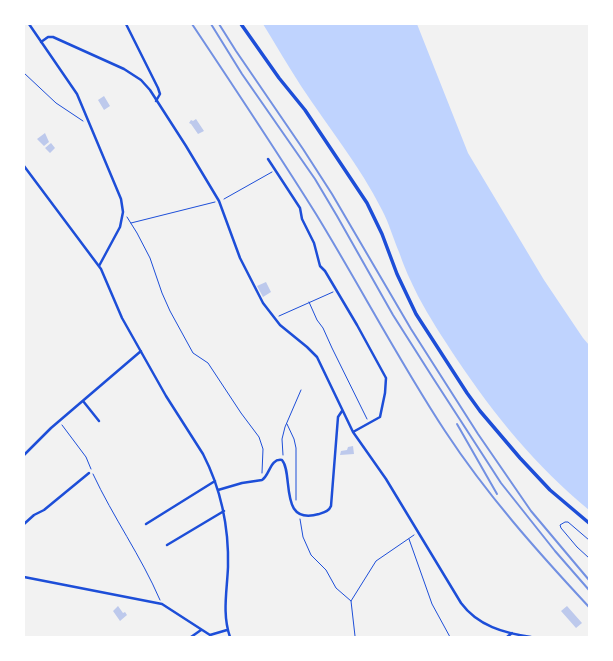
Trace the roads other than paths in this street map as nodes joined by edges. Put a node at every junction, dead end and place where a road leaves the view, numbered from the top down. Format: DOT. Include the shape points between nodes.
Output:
graph roads {
  1 [pos="29,24"];
  2 [pos="126,24"];
  3 [pos="241,24"];
  4 [pos="41,42"];
  5 [pos="156,101"];
  6 [pos="268,158"];
  7 [pos="24,166"];
  8 [pos="99,266"];
  9 [pos="141,351"];
  10 [pos="83,401"];
  11 [pos="342,411"];
  12 [pos="99,421"];
  13 [pos="353,432"];
  14 [pos="24,455"];
  15 [pos="89,473"];
  16 [pos="215,481"];
  17 [pos="218,490"];
  18 [pos="224,512"];
  19 [pos="24,524"];
  20 [pos="146,524"];
  21 [pos="589,524"];
  22 [pos="589,540"];
  23 [pos="166,545"];
  24 [pos="589,558"];
  25 [pos="24,577"];
  26 [pos="201,630"];
  27 [pos="227,630"];
  28 [pos="513,633"];
  29 [pos="191,637"];
  30 [pos="230,637"];
  31 [pos="507,637"];
  32 [pos="531,637"];
  1 -- 4 [label="street"];
  2 -- 5 [label="street" via="158,88 160,94"];
  3 -- 21 [label="main road" via="305,110 367,203 416,314 467,392 525,464"];
  4 -- 5 [label="street" via="53,37 124,69 141,80"];
  4 -- 8 [label="street" via="77,94 121,199 123,212 120,228"];
  5 -- 11 [label="street" via="219,201 240,258 262,303 280,325 317,357"];
  6 -- 13 [label="street" via="300,208 320,266 358,325 386,378 380,417"];
  7 -- 8 [label="street"];
  8 -- 9 [label="street" via="122,318"];
  9 -- 10 [label="street"];
  9 -- 16 [label="street" via="203,454"];
  10 -- 12 [label="street"];
  10 -- 14 [label="street"];
  11 -- 13 [label="street"];
  11 -- 17 [label="street" via="338,417 331,508 326,512 313,516 298,512 291,500 285,463 278,459 262,480"];
  13 -- 28 [label="street" via="386,479 467,611 489,626"];
  15 -- 19 [label="street"];
  16 -- 17 [label="street"];
  16 -- 20 [label="street"];
  17 -- 18 [label="street"];
  18 -- 23 [label="street"];
  18 -- 27 [label="street" via="228,552 225,606"];
  22 -- 24 [label="lane" via="568,522 560,525"];
  25 -- 26 [label="street" via="162,604"];
  26 -- 27 [label="street" via="212,635"];
  26 -- 29 [label="street"];
  27 -- 30 [label="street"];
  28 -- 31 [label="street"];
  28 -- 32 [label="street"];
}
